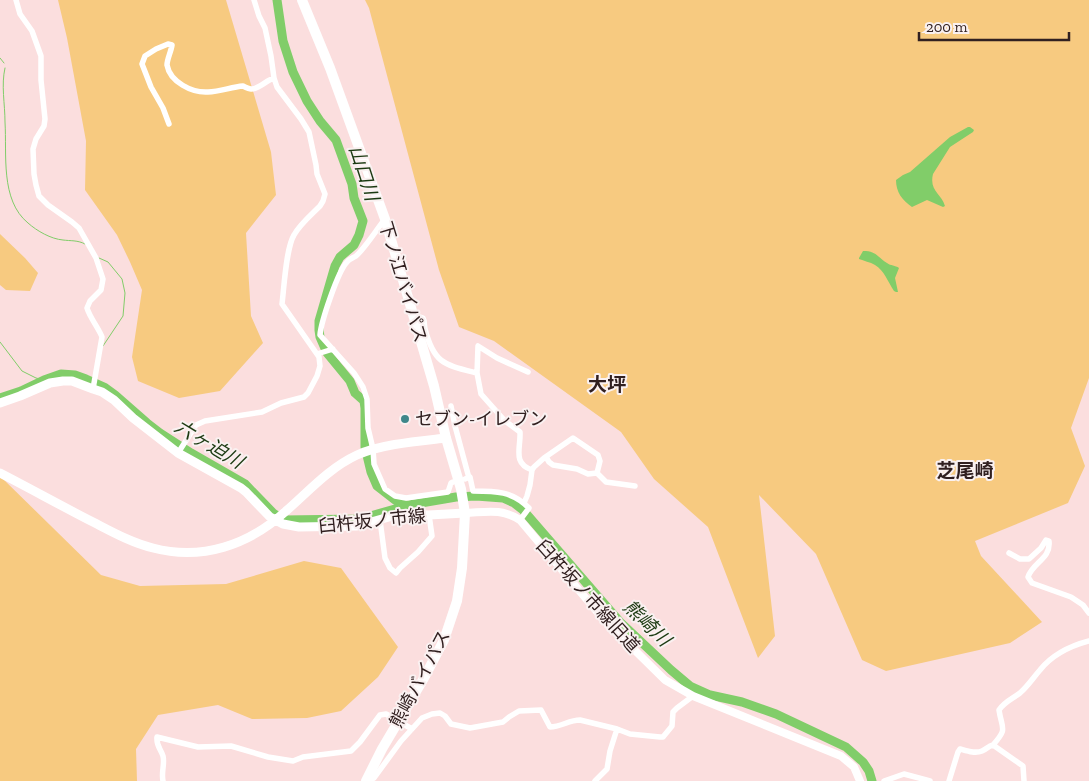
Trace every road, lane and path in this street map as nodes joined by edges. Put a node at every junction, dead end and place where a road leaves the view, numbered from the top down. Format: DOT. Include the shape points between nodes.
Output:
graph roads {
  1 [pos="16,0"];
  2 [pos="254,0"];
  3 [pos="302,0"];
  4 [pos="274,78"];
  5 [pos="169,124"];
  6 [pos="385,219"];
  7 [pos="414,318"];
  8 [pos="332,349"];
  9 [pos="318,353"];
  10 [pos="528,372"];
  11 [pos="477,374"];
  12 [pos="93,388"];
  13 [pos="0,403"];
  14 [pos="451,406"];
  15 [pos="455,426"];
  16 [pos="445,433"];
  17 [pos="181,449"];
  18 [pos="371,450"];
  19 [pos="463,454"];
  20 [pos="546,457"];
  21 [pos="452,458"];
  22 [pos="532,470"];
  23 [pos="0,473"];
  24 [pos="597,473"];
  25 [pos="462,482"];
  26 [pos="635,486"];
  27 [pos="524,503"];
  28 [pos="465,513"];
  29 [pos="429,515"];
  30 [pos="521,519"];
  31 [pos="380,520"];
  32 [pos="1009,553"];
  33 [pos="1089,613"];
  34 [pos="1089,641"];
  35 [pos="693,696"];
  36 [pos="410,728"];
  37 [pos="617,729"];
  38 [pos="993,745"];
  39 [pos="367,779"];
  40 [pos="163,781"];
  41 [pos="595,781"];
  42 [pos="860,781"];
  43 [pos="884,781"];
  44 [pos="930,781"];
  45 [pos="949,781"];
  46 [pos="1024,781"];
  1 -- 12 [label="street" via="40,56 45,119 33,149 36,185 48,205 79,228 104,279 101,290 86,308 102,337"];
  2 -- 4 [label="street" via="265,28"];
  3 -- 6 [label="highway, 下ノ江バイパス"];
  4 -- 5 [label="street" via="253,89 243,86 206,92 194,90 180,84 173,76 167,64 172,46 163,45 145,56 142,64"];
  4 -- 9 [label="street" via="309,132 317,174 325,194 320,206 292,237 282,304"];
  6 -- 7 [label="highway, 下ノ江バイパス"];
  6 -- 8 [label="street" via="358,255 346,262 341,272 320,335"];
  7 -- 11 [label="street" via="423,318 432,349 443,363"];
  7 -- 16 [label="highway, 下ノ江バイパス"];
  8 -- 9 [label="street"];
  8 -- 18 [label="street" via="363,387"];
  9 -- 17 [label="street" via="320,366 304,397 262,412 205,421 196,425"];
  10 -- 11 [label="street" via="478,346"];
  11 -- 22 [label="street" via="481,394 502,418 520,432 520,460 523,466"];
  12 -- 13 [label="main road, 臼杵坂ノ市線" via="72,382 50,383"];
  12 -- 17 [label="main road, 臼杵坂ノ市線"];
  14 -- 15 [label="street"];
  15 -- 16 [label="street"];
  15 -- 19 [label="street"];
  16 -- 18 [label="main road"];
  16 -- 21 [label="highway, 下ノ江バイパス"];
  17 -- 31 [label="main road, 臼杵坂ノ市線" via="241,488 270,517 283,524 300,527 357,526"];
  18 -- 23 [label="main road, 臼杵坂ノ市線" via="334,468 256,534 211,551 186,553 131,542"];
  18 -- 25 [label="street" via="385,489 395,496 406,498 445,493 451,483"];
  19 -- 21 [label="street"];
  19 -- 25 [label="street"];
  20 -- 22 [label="street"];
  20 -- 24 [label="street" via="553,465 588,474"];
  20 -- 24 [label="street" via="573,438 598,455"];
  21 -- 25 [label="highway, 下ノ江バイパス"];
  22 -- 27 [label="street"];
  24 -- 26 [label="street" via="606,482"];
  25 -- 27 [label="street" via="470,477 473,491 502,492"];
  25 -- 28 [label="highway, 下ノ江バイパス"];
  27 -- 30 [label="street" via="529,508"];
  28 -- 29 [label="main road, 臼杵坂ノ市線"];
  28 -- 30 [label="street, 臼杵坂ノ市線旧道" via="498,511"];
  28 -- 39 [label="highway, 熊崎バイパス" via="457,601 444,640"];
  29 -- 31 [label="main road, 臼杵坂ノ市線" via="396,515"];
  29 -- 31 [label="street" via="432,536 396,573 385,558"];
  30 -- 35 [label="street, 臼杵坂ノ市線旧道" via="604,620 665,680"];
  32 -- 33 [label="street" via="1029,559 1046,540 1049,541 1048,553 1028,577 1032,583 1071,597"];
  34 -- 38 [label="street" via="1058,653 1020,693 1003,705 1000,710 1004,731"];
  35 -- 37 [label="street" via="673,712 672,726 663,737 635,735"];
  35 -- 42 [label="street, 臼杵坂ノ市線旧道" via="841,756 854,767"];
  36 -- 37 [label="street" via="422,718 440,713 451,724 470,728 503,722 519,711 541,710 550,727 580,720"];
  36 -- 39 [label="street" via="374,778"];
  36 -- 40 [label="street" via="386,714 380,715 351,752 293,761 231,746 198,747 157,737 156,743 164,757"];
  37 -- 41 [label="street" via="607,769"];
  38 -- 45 [label="street" via="980,752 960,749"];
  38 -- 46 [label="street" via="1023,766"];
  43 -- 44 [label="street" via="904,774"];
}
